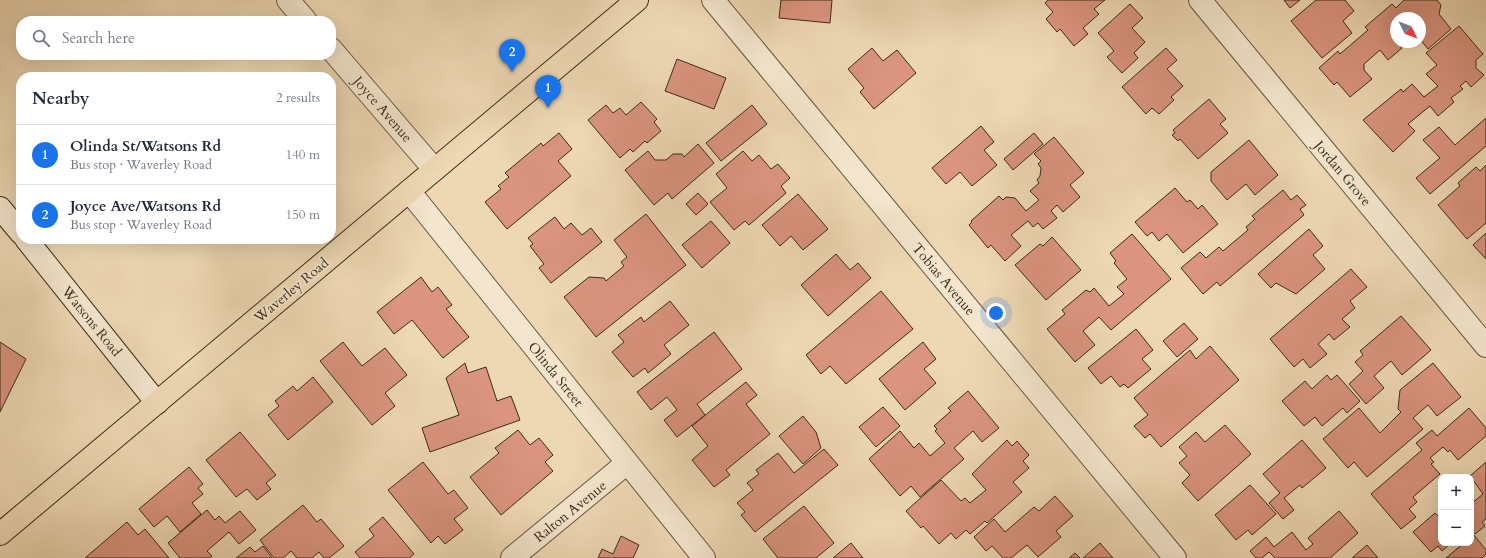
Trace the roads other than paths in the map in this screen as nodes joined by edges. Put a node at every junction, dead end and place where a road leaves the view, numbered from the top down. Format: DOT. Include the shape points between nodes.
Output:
graph roads {
  1 [pos="288,0"];
  2 [pos="637,0"];
  3 [pos="713,0"];
  4 [pos="1200,0"];
  5 [pos="302,16"];
  6 [pos="336,56"];
  7 [pos="434,169"];
  8 [pos="409,191"];
  9 [pos="0,208"];
  10 [pos="16,227"];
  11 [pos="30,244"];
  12 [pos="1486,346"];
  13 [pos="158,403"];
  14 [pos="627,463"];
  15 [pos="0,534"];
  16 [pos="512,558"];
  17 [pos="704,558"];
  18 [pos="1175,558"];
  1 -- 5 [label="street"];
  2 -- 7 [label="main road, Waverley Road"];
  3 -- 18 [label="street, Tobias Avenue"];
  4 -- 12 [label="street, Jordan Grove"];
  6 -- 7 [label="street, Joyce Avenue"];
  7 -- 8 [label="main road, Waverley Road"];
  8 -- 13 [label="main road, Waverley Road"];
  8 -- 14 [label="street, Olinda Street"];
  9 -- 10 [label="street"];
  11 -- 13 [label="street, Watsons Road"];
  13 -- 15 [label="main road, Waverley Road"];
  14 -- 16 [label="street, Ralton Avenue"];
  14 -- 17 [label="street, Olinda Street"];
}
